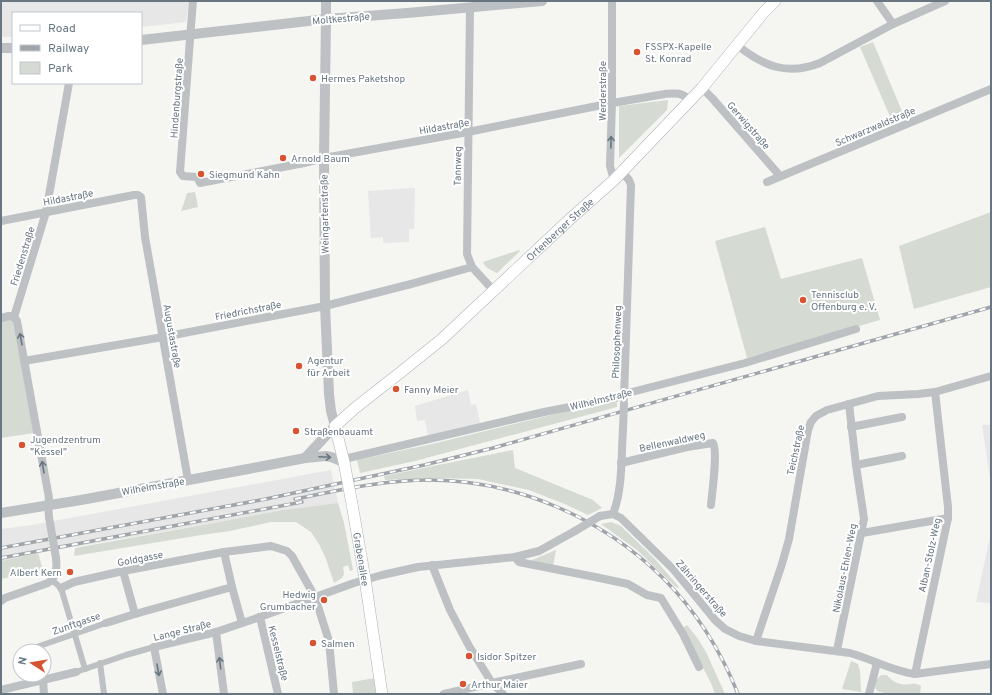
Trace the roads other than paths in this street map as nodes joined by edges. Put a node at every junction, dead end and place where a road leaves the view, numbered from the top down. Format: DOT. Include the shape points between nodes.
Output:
graph roads {
  1 [pos="194,1"];
  2 [pos="326,1"];
  3 [pos="542,1"];
  4 [pos="612,1"];
  5 [pos="769,1"];
  6 [pos="775,1"];
  7 [pos="877,1"];
  8 [pos="945,1"];
  9 [pos="470,7"];
  10 [pos="764,12"];
  11 [pos="326,19"];
  12 [pos="893,24"];
  13 [pos="190,34"];
  14 [pos="142,40"];
  15 [pos="738,45"];
  16 [pos="1,48"];
  17 [pos="12,48"];
  18 [pos="69,84"];
  19 [pos="702,88"];
  20 [pos="991,89"];
  21 [pos="690,100"];
  22 [pos="612,103"];
  23 [pos="468,132"];
  24 [pos="324,158"];
  25 [pos="618,176"];
  26 [pos="780,176"];
  27 [pos="200,182"];
  28 [pos="767,182"];
  29 [pos="138,195"];
  30 [pos="46,212"];
  31 [pos="1,221"];
  32 [pos="472,267"];
  33 [pos="494,291"];
  34 [pos="325,306"];
  35 [pos="14,317"];
  36 [pos="1,318"];
  37 [pos="856,329"];
  38 [pos="163,337"];
  39 [pos="24,361"];
  40 [pos="991,376"];
  41 [pos="935,392"];
  42 [pos="624,398"];
  43 [pos="849,404"];
  44 [pos="902,418"];
  45 [pos="335,426"];
  46 [pos="851,427"];
  47 [pos="902,456"];
  48 [pos="305,458"];
  49 [pos="344,461"];
  50 [pos="621,463"];
  51 [pos="856,465"];
  52 [pos="188,480"];
  53 [pos="711,505"];
  54 [pos="48,512"];
  55 [pos="1,513"];
  56 [pos="613,514"];
  57 [pos="948,518"];
  58 [pos="862,533"];
  59 [pos="224,552"];
  60 [pos="515,557"];
  61 [pos="432,565"];
  62 [pos="123,571"];
  63 [pos="366,579"];
  64 [pos="52,580"];
  65 [pos="232,587"];
  66 [pos="61,588"];
  67 [pos="315,597"];
  68 [pos="1,601"];
  69 [pos="135,614"];
  70 [pos="260,617"];
  71 [pos="106,623"];
  72 [pos="242,623"];
  73 [pos="216,632"];
  74 [pos="75,635"];
  75 [pos="756,641"];
  76 [pos="50,643"];
  77 [pos="154,647"];
  78 [pos="837,650"];
  79 [pos="100,663"];
  80 [pos="877,663"];
  81 [pos="581,664"];
  82 [pos="991,664"];
  83 [pos="699,666"];
  84 [pos="85,669"];
  85 [pos="76,672"];
  86 [pos="915,674"];
  87 [pos="52,678"];
  88 [pos="21,683"];
  89 [pos="43,683"];
  90 [pos="492,683"];
  91 [pos="5,691"];
  92 [pos="44,694"];
  93 [pos="104,694"];
  94 [pos="163,694"];
  95 [pos="224,694"];
  96 [pos="278,694"];
  97 [pos="334,694"];
  98 [pos="382,694"];
  99 [pos="444,694"];
  100 [pos="503,694"];
  101 [pos="869,694"];
  1 -- 13 [label="street, Hindenburgstraße"];
  2 -- 11 [label="street, Weingartenstraße"];
  3 -- 9 [label="street, Moltkestraße"];
  4 -- 22 [label="street, Werderstraße"];
  5 -- 10 [label="main road, Ortenberger Straße"];
  6 -- 10 [label="main road, Ortenberger Straße"];
  7 -- 12 [label="street"];
  8 -- 12 [label="street"];
  9 -- 11 [label="street, Moltkestraße"];
  9 -- 23 [label="street, Tannweg"];
  10 -- 15 [label="main road, Ortenberger Straße"];
  11 -- 13 [label="street, Moltkestraße"];
  11 -- 24 [label="street, Weingartenstraße"];
  12 -- 15 [label="street" via="820,63 803,68 773,66 750,55"];
  13 -- 14 [label="street, Moltkestraße"];
  13 -- 27 [label="street, Hindenburgstraße" via="180,172 183,176 197,177"];
  15 -- 19 [label="main road, Ortenberger Straße"];
  16 -- 17 [label="street"];
  18 -- 30 [label="street, Friedenstraße"];
  19 -- 21 [label="main road, Ortenberger Straße"];
  19 -- 26 [label="street, Gerwigstraße"];
  20 -- 26 [label="street, Schwarzwaldstraße"];
  21 -- 22 [label="street, Hildastraße" via="682,94 674,93"];
  21 -- 25 [label="main road, Ortenberger Straße"];
  22 -- 23 [label="street, Hildastraße"];
  25 -- 22 [label="street, Werderstraße, one-way" via="610,166"];
  23 -- 24 [label="street, Hildastraße"];
  23 -- 32 [label="street, Tannweg" via="467,254"];
  24 -- 27 [label="street, Hildastraße"];
  24 -- 34 [label="street, Weingartenstraße"];
  25 -- 33 [label="main road, Ortenberger Straße"];
  25 -- 42 [label="street, Philosophenweg" via="629,180 631,185"];
  26 -- 28 [label="street, Schwarzwaldstraße"];
  29 -- 30 [label="street, Hildastraße"];
  29 -- 38 [label="street, Augustastraße" via="141,197 145,237"];
  30 -- 31 [label="street, Hildastraße"];
  30 -- 35 [label="street, Friedenstraße"];
  32 -- 33 [label="street, Tannweg"];
  32 -- 34 [label="street, Friedrichstraße"];
  33 -- 45 [label="main road, Ortenberger Straße" via="442,339"];
  34 -- 38 [label="street, Friedrichstraße"];
  34 -- 45 [label="street, Weingartenstraße" via="329,394"];
  35 -- 36 [label="street"];
  39 -- 35 [label="street, one-way" via="17,320"];
  37 -- 42 [label="street, Wilhelmstraße"];
  38 -- 39 [label="street, Friedrichstraße"];
  38 -- 52 [label="street, Augustastraße"];
  54 -- 39 [label="street, one-way" via="49,498"];
  40 -- 41 [label="street, Teichstraße"];
  41 -- 43 [label="street, Teichstraße" via="878,396"];
  41 -- 57 [label="street, Alban-Stolz-Weg"];
  42 -- 49 [label="street, Wilhelmstraße" via="544,412"];
  42 -- 50 [label="street, Philosophenweg, bridge"];
  43 -- 46 [label="street, Nikolaus-Ehlen-Weg"];
  43 -- 75 [label="street, Teichstraße" via="826,410 811,422 789,539"];
  44 -- 46 [label="street"];
  45 -- 48 [label="street"];
  45 -- 49 [label="main road, Grabenallee"];
  46 -- 51 [label="street, Nikolaus-Ehlen-Weg"];
  47 -- 51 [label="street"];
  48 -- 49 [label="street, Wilhelmstraße, one-way" via="326,456"];
  48 -- 52 [label="street, Wilhelmstraße"];
  49 -- 63 [label="main road, Grabenallee, bridge"];
  50 -- 53 [label="street, Bellenwaldweg" via="713,443 715,454"];
  50 -- 56 [label="street, Philosophenweg" via="619,492"];
  51 -- 58 [label="street, Nikolaus-Ehlen-Weg" via="864,518"];
  52 -- 54 [label="street, Wilhelmstraße"];
  54 -- 55 [label="street, Wilhelmstraße"];
  54 -- 64 [label="street, bridge" via="56,559"];
  56 -- 60 [label="street, bridge" via="600,516 539,551"];
  56 -- 75 [label="street, Zähringerstraße" via="629,524 674,570 725,629"];
  57 -- 58 [label="street"];
  57 -- 86 [label="street, Alban-Stolz-Weg"];
  58 -- 78 [label="street, Nikolaus-Ehlen-Weg"];
  59 -- 62 [label="street, Goldgasse"];
  59 -- 65 [label="street"];
  59 -- 67 [label="street, Goldgasse" via="271,546 288,551"];
  60 -- 61 [label="street"];
  60 -- 83 [label="street" via="519,562 628,584 647,595 661,598"];
  61 -- 63 [label="street"];
  61 -- 90 [label="street" via="450,610"];
  62 -- 66 [label="street, Goldgasse" via="74,582"];
  62 -- 69 [label="street"];
  63 -- 67 [label="street, Lange Straße"];
  63 -- 98 [label="main road, Grabenallee"];
  64 -- 66 [label="street"];
  64 -- 68 [label="street"];
  65 -- 69 [label="street, Zunftgasse"];
  65 -- 72 [label="street"];
  66 -- 74 [label="street"];
  67 -- 70 [label="street, Lange Straße"];
  67 -- 97 [label="street, Goldgasse" via="329,640"];
  69 -- 71 [label="street, Zunftgasse"];
  70 -- 72 [label="street, Lange Straße"];
  70 -- 96 [label="street, Kesselstraße"];
  71 -- 74 [label="street, Zunftgasse"];
  72 -- 73 [label="street, Lange Straße"];
  73 -- 77 [label="street, Lange Straße"];
  95 -- 73 [label="street, one-way"];
  74 -- 76 [label="street, Zunftgasse"];
  74 -- 84 [label="street"];
  75 -- 78 [label="street, Zähringerstraße"];
  77 -- 79 [label="street, Lange Straße"];
  77 -- 94 [label="street, one-way"];
  78 -- 80 [label="street, Zähringerstraße" via="862,656"];
  79 -- 84 [label="street, Lange Straße"];
  79 -- 93 [label="street"];
  80 -- 86 [label="street, Zähringerstraße"];
  80 -- 101 [label="street"];
  81 -- 90 [label="street"];
  82 -- 86 [label="street, Zähringerstraße"];
  84 -- 85 [label="street, Lange Straße"];
  85 -- 87 [label="street, Lange Straße"];
  88 -- 91 [label="street, Lange Straße"];
  89 -- 92 [label="street"];
  90 -- 99 [label="street"];
  90 -- 100 [label="street"];
}
